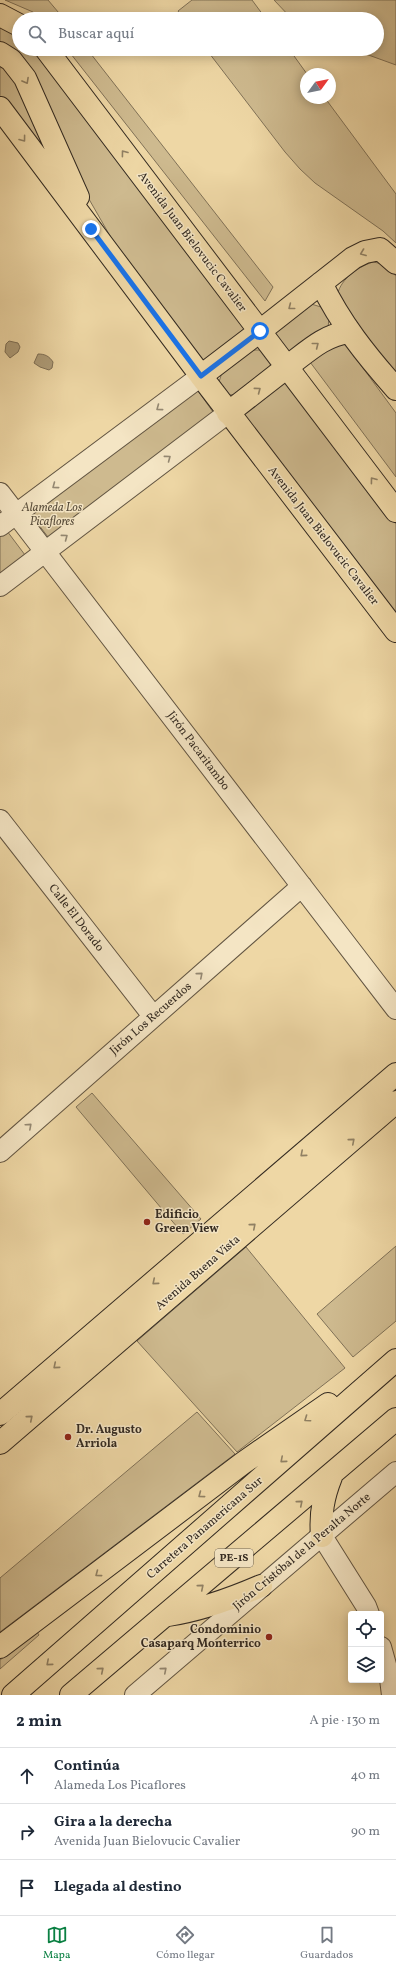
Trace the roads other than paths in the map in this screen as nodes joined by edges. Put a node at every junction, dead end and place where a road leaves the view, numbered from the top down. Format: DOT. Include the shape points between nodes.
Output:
graph roads {
  1 [pos="0,15"];
  2 [pos="12,21"];
  3 [pos="0,53"];
  4 [pos="51,56"];
  5 [pos="0,108"];
  6 [pos="91,229"];
  7 [pos="396,263"];
  8 [pos="321,283"];
  9 [pos="260,331"];
  10 [pos="349,332"];
  11 [pos="368,356"];
  12 [pos="287,367"];
  13 [pos="201,376"];
  14 [pos="396,389"];
  15 [pos="396,398"];
  16 [pos="228,412"];
  17 [pos="0,492"];
  18 [pos="396,511"];
  19 [pos="16,514"];
  20 [pos="0,526"];
  21 [pos="45,551"];
  22 [pos="0,586"];
  23 [pos="396,631"];
  24 [pos="0,820"];
  25 [pos="302,886"];
  26 [pos="396,1009"];
  27 [pos="153,1016"];
  28 [pos="396,1074"];
  29 [pos="396,1102"];
  30 [pos="0,1152"];
  31 [pos="179,1261"];
  32 [pos="192,1278"];
  33 [pos="396,1357"];
  34 [pos="396,1360"];
  35 [pos="0,1414"];
  36 [pos="396,1419"];
  37 [pos="0,1443"];
  38 [pos="396,1472"];
  39 [pos="332,1475"];
  40 [pos="322,1536"];
  41 [pos="261,1586"];
  42 [pos="368,1611"];
  43 [pos="167,1615"];
  44 [pos="0,1647"];
  45 [pos="384,1658"];
  46 [pos="13,1695"];
  47 [pos="71,1695"];
  48 [pos="135,1695"];
  49 [pos="392,1695"];
  1 -- 2 [label="main road"];
  3 -- 6 [label="main road, Avenida Juan Bielovucic Cavalier, one-way" via="17,66 28,84"];
  9 -- 4 [label="main road, Avenida Juan Bielovucic Cavalier, one-way"];
  5 -- 6 [label="main road, Avenida Juan Bielovucic Cavalier, one-way"];
  6 -- 13 [label="main road, Avenida Juan Bielovucic Cavalier"];
  7 -- 8 [label="main road, one-way" via="380,249 365,252 353,258"];
  8 -- 9 [label="main road, one-way"];
  8 -- 10 [label="main road"];
  9 -- 12 [label="main road, Avenida Juan Bielovucic Cavalier"];
  9 -- 13 [label="main road"];
  10 -- 11 [label="main road"];
  12 -- 10 [label="main road, one-way" via="322,341 336,334"];
  11 -- 14 [label="main road"];
  11 -- 15 [label="main road"];
  16 -- 12 [label="main road, one-way"];
  18 -- 12 [label="main road, Avenida Juan Bielovucic Cavalier, one-way"];
  13 -- 16 [label="main road, Avenida Juan Bielovucic Cavalier"];
  13 -- 19 [label="street, one-way"];
  21 -- 16 [label="street, one-way"];
  16 -- 23 [label="main road, Avenida Juan Bielovucic Cavalier"];
  17 -- 19 [label="street, Jirón Pacaritambo"];
  19 -- 20 [label="street"];
  19 -- 21 [label="street, Jirón Pacaritambo"];
  21 -- 22 [label="street"];
  21 -- 25 [label="street, Jirón Pacaritambo"];
  24 -- 27 [label="street, Calle El Dorado"];
  25 -- 26 [label="street, Jirón Pacaritambo"];
  27 -- 25 [label="street, Jirón Los Recuerdos, one-way"];
  30 -- 27 [label="street, Jirón Los Recuerdos, one-way"];
  28 -- 31 [label="main road, Avenida Buena Vista, one-way"];
  32 -- 29 [label="main road, Avenida Buena Vista, one-way"];
  31 -- 32 [label="main road" via="183,1270"];
  31 -- 35 [label="main road, Avenida Buena Vista, one-way"];
  37 -- 32 [label="main road, Avenida Buena Vista, one-way"];
  33 -- 44 [label="main road, one-way" via="243,1463"];
  34 -- 46 [label="main road, Carretera Panamericana Sur, one-way"];
  36 -- 39 [label="main road, PE-1S"];
  38 -- 40 [label="street, Jirón Cristóbal de la Peralta Norte"];
  39 -- 40 [label="main road" via="322,1501"];
  43 -- 39 [label="main road, PE-1S, one-way"];
  40 -- 41 [label="street, Jirón Cristóbal de la Peralta Norte"];
  40 -- 42 [label="street"];
  41 -- 43 [label="main road" via="190,1612"];
  48 -- 41 [label="street, Jirón Cristóbal de la Peralta Norte, one-way"];
  47 -- 43 [label="main road, PE-1S, one-way"];
  45 -- 49 [label="street"];
}
